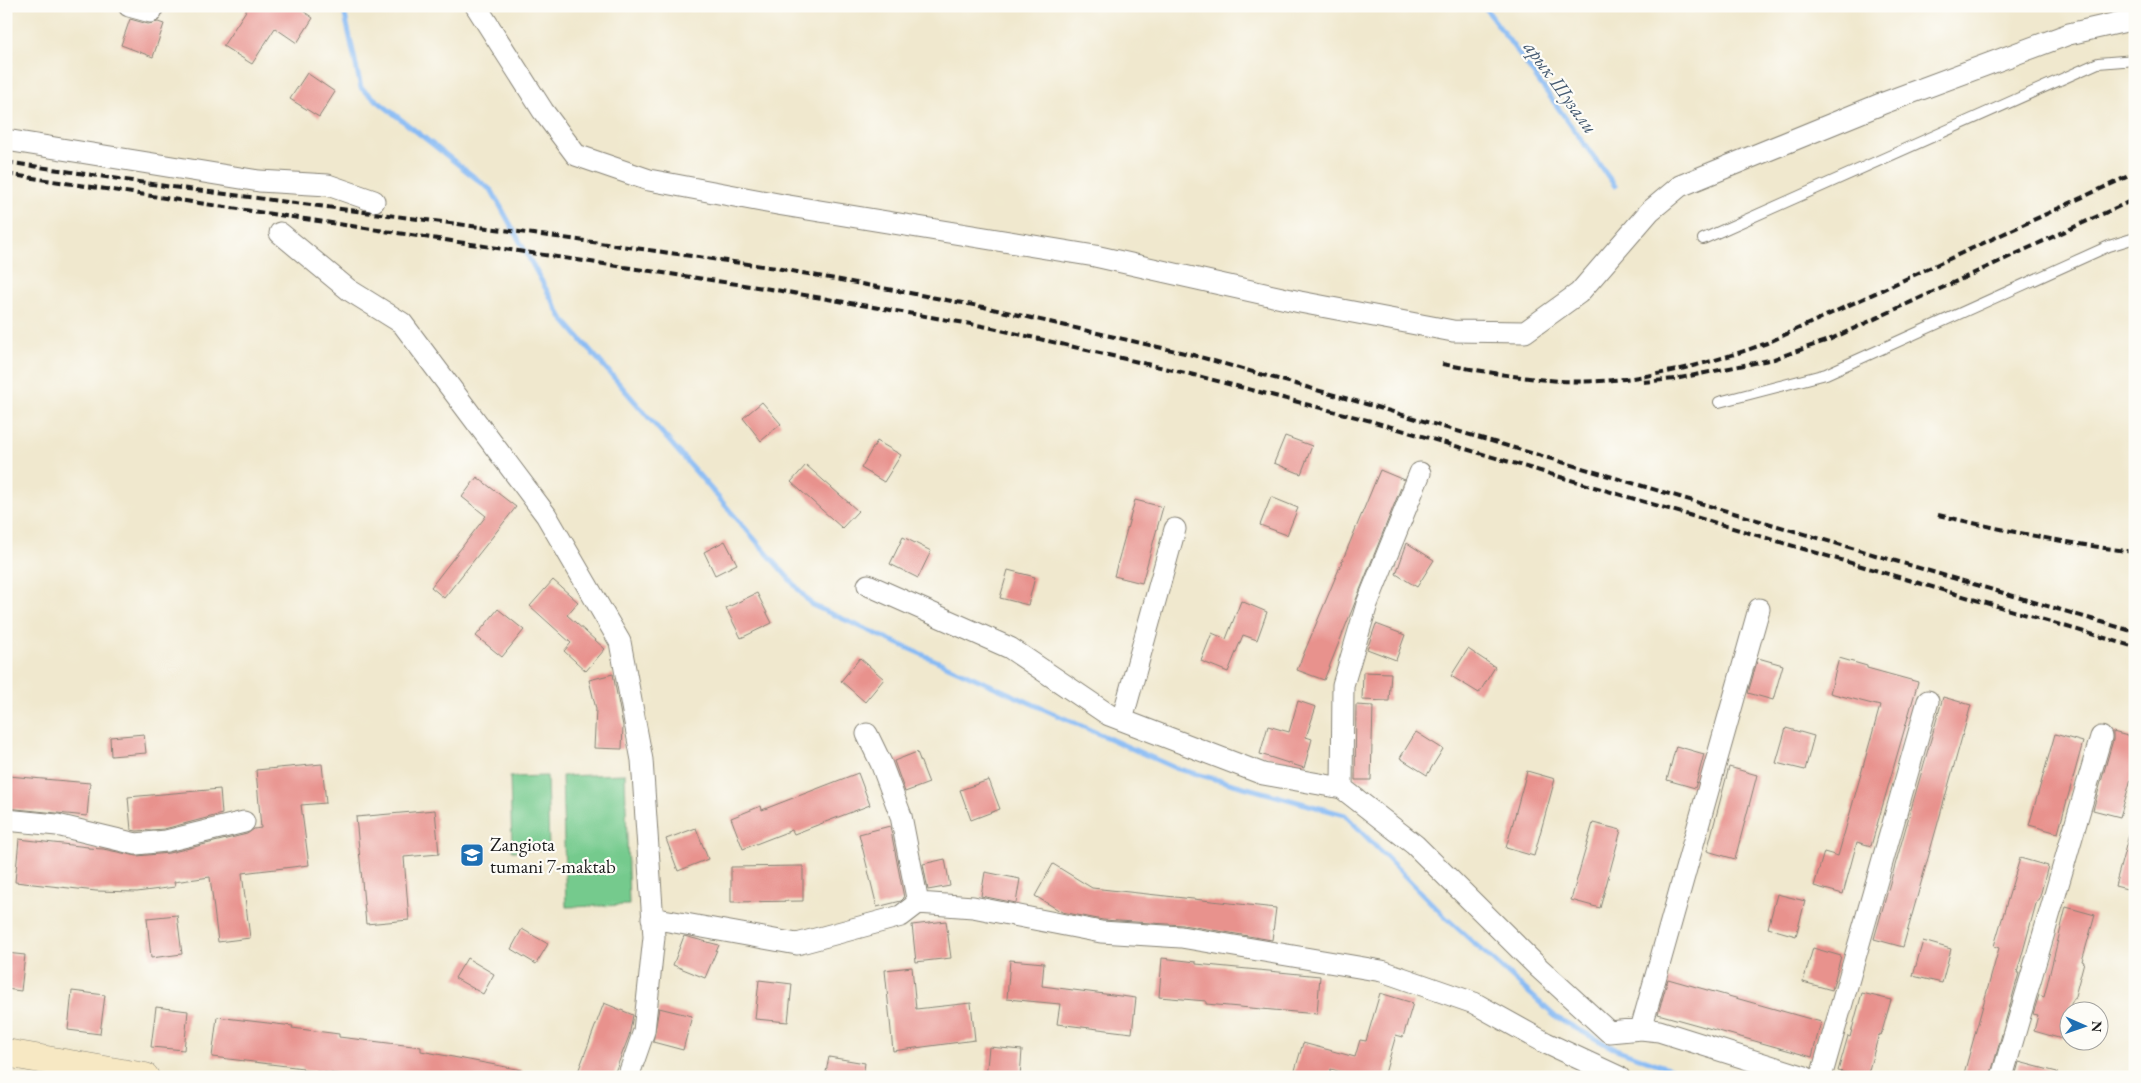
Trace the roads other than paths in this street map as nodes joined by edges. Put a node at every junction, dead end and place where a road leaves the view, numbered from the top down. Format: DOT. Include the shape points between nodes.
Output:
graph roads {
  1 [pos="129,6"];
  2 [pos="476,6"];
  3 [pos="152,12"];
  4 [pos="2135,19"];
  5 [pos="2135,60"];
  6 [pos="6,140"];
  7 [pos="374,201"];
  8 [pos="280,233"];
  9 [pos="2135,238"];
  10 [pos="1703,240"];
  11 [pos="1719,402"];
  12 [pos="1420,472"];
  13 [pos="1175,529"];
  14 [pos="868,585"];
  15 [pos="1759,609"];
  16 [pos="1928,701"];
  17 [pos="1122,720"];
  18 [pos="867,734"];
  19 [pos="2101,737"];
  20 [pos="1342,788"];
  21 [pos="6,820"];
  22 [pos="244,822"];
  23 [pos="918,903"];
  24 [pos="652,918"];
  25 [pos="1641,1029"];
  26 [pos="6,1053"];
  27 [pos="145,1077"];
  28 [pos="628,1077"];
  29 [pos="1619,1077"];
  30 [pos="1805,1077"];
  31 [pos="1821,1077"];
  32 [pos="2002,1077"];
  1 -- 3 [label="street"];
  2 -- 4 [label="street" via="543,111 576,155 649,180 1095,256 1291,300 1453,331 1525,332 1579,293 1650,211 1680,186 1899,97 2069,34"];
  5 -- 10 [label="lane" via="2098,63"];
  6 -- 7 [label="street" via="259,181 328,185"];
  8 -- 24 [label="street" via="349,290 402,323 546,515 620,642 642,760"];
  9 -- 11 [label="lane" via="2109,246 1826,374"];
  12 -- 20 [label="street" via="1367,604 1343,684"];
  13 -- 17 [label="street"];
  14 -- 17 [label="street" via="1010,648 1109,715"];
  15 -- 25 [label="street"];
  16 -- 31 [label="street"];
  17 -- 20 [label="street" via="1263,774"];
  18 -- 23 [label="street" via="882,763 901,816"];
  19 -- 32 [label="street"];
  20 -- 25 [label="street" via="1415,845 1539,968 1609,1032"];
  21 -- 22 [label="street" via="56,825 136,844 166,841"];
  23 -- 24 [label="street" via="901,916 797,944"];
  23 -- 29 [label="street" via="973,907 1101,932 1181,937 1382,971 1474,1003 1546,1043"];
  24 -- 28 [label="street" via="654,937 644,1031"];
  25 -- 30 [label="street" via="1659,1031"];
  26 -- 27 [label="main road"];
}
